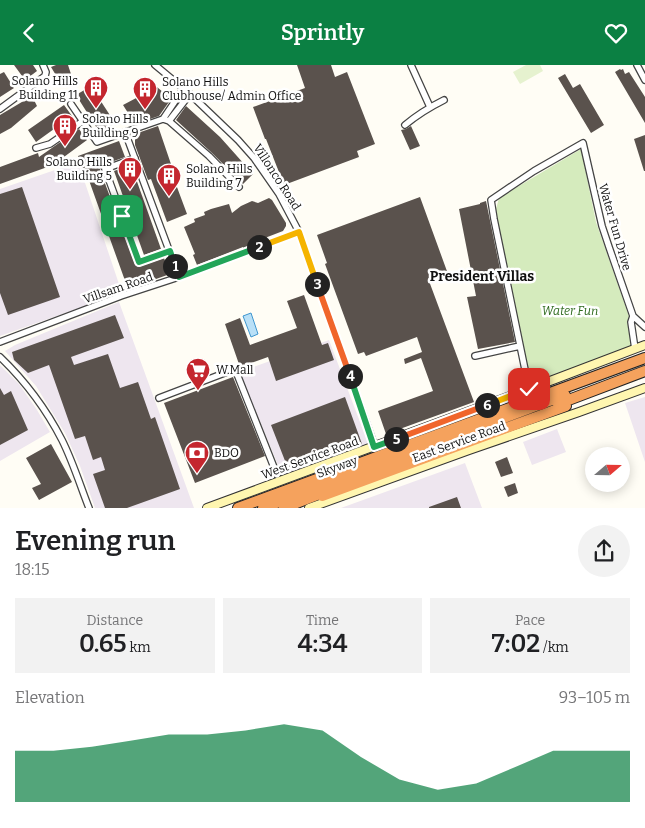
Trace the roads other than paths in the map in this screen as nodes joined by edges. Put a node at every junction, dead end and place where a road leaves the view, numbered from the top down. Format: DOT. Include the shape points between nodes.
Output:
graph roads {
  1 [pos="43,65"];
  2 [pos="155,65"];
  3 [pos="411,65"];
  4 [pos="637,65"];
  5 [pos="645,80"];
  6 [pos="184,88"];
  7 [pos="190,94"];
  8 [pos="177,98"];
  9 [pos="444,100"];
  10 [pos="184,103"];
  11 [pos="71,104"];
  12 [pos="430,107"];
  13 [pos="0,109"];
  14 [pos="166,120"];
  15 [pos="83,121"];
  16 [pos="405,125"];
  17 [pos="125,132"];
  18 [pos="36,148"];
  19 [pos="135,158"];
  20 [pos="239,187"];
  21 [pos="299,232"];
  22 [pos="170,251"];
  23 [pos="179,277"];
  24 [pos="633,316"];
  25 [pos="645,327"];
  26 [pos="0,342"];
  27 [pos="645,345"];
  28 [pos="520,346"];
  29 [pos="635,349"];
  30 [pos="475,356"];
  31 [pos="0,357"];
  32 [pos="644,360"];
  33 [pos="645,371"];
  34 [pos="645,377"];
  35 [pos="645,388"];
  36 [pos="529,389"];
  37 [pos="159,398"];
  38 [pos="374,447"];
  39 [pos="277,475"];
  40 [pos="324,506"];
  41 [pos="89,508"];
  42 [pos="207,508"];
  43 [pos="238,508"];
  44 [pos="263,508"];
  45 [pos="284,508"];
  46 [pos="291,508"];
  47 [pos="309,508"];
  1 -- 13 [label="street" via="45,76"];
  2 -- 6 [label="street, Villonco Road"];
  3 -- 12 [label="street"];
  4 -- 5 [label="street"];
  6 -- 7 [label="street, Villonco Road"];
  6 -- 8 [label="street"];
  7 -- 10 [label="street"];
  7 -- 21 [label="street, Villonco Road" via="254,158 279,194"];
  8 -- 10 [label="street"];
  8 -- 14 [label="street"];
  9 -- 12 [label="street"];
  10 -- 14 [label="street"];
  11 -- 15 [label="street"];
  12 -- 16 [label="street"];
  14 -- 17 [label="street"];
  14 -- 20 [label="street" via="209,156"];
  15 -- 17 [label="street" via="97,142"];
  15 -- 18 [label="street" via="50,144"];
  17 -- 19 [label="street"];
  19 -- 22 [label="street"];
  19 -- 22 [label="street" via="106,169 139,262"];
  21 -- 23 [label="street, Villsam Road"];
  21 -- 38 [label="street, Villonco Road"];
  22 -- 23 [label="street"];
  23 -- 26 [label="street, Villsam Road"];
  24 -- 25 [label="street, Water Fun Drive"];
  24 -- 28 [label="street, Water Fun Drive" via="602,226 583,143 491,200"];
  24 -- 29 [label="street, Water Fun Drive"];
  27 -- 29 [label="main road, West Service Road"];
  28 -- 30 [label="street"];
  28 -- 36 [label="street"];
  29 -- 36 [label="main road, West Service Road"];
  31 -- 41 [label="street" via="23,380 51,421 68,453"];
  32 -- 43 [label="highway"];
  32 -- 44 [label="highway, Skyway" via="450,439"];
  33 -- 45 [label="highway, Skyway"];
  34 -- 46 [label="highway"];
  35 -- 40 [label="main road, East Service Road" via="469,450"];
  36 -- 38 [label="main road, West Service Road"];
  37 -- 39 [label="street" via="235,369"];
  38 -- 42 [label="main road, West Service Road"];
  40 -- 47 [label="main road, East Service Road"];
}
